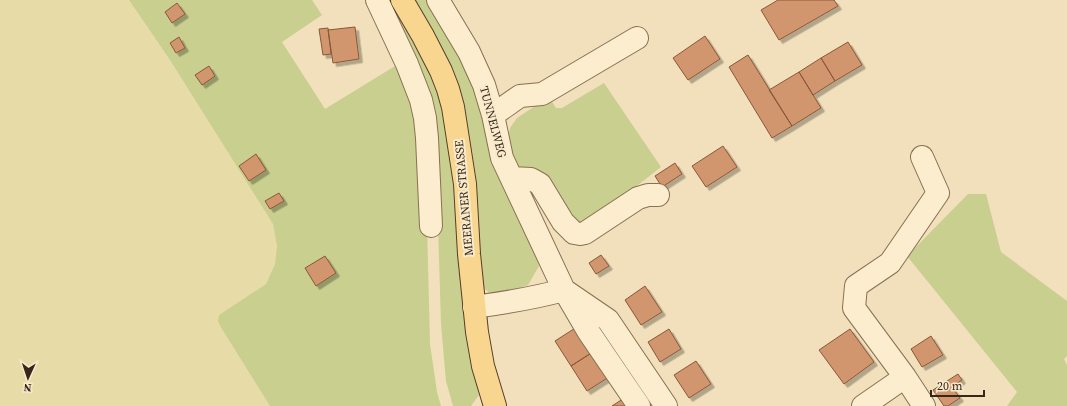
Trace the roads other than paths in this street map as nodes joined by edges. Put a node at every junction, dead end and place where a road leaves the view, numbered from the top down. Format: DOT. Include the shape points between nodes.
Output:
graph roads {
  1 [pos="377,0"];
  2 [pos="402,0"];
  3 [pos="438,0"];
  4 [pos="637,38"];
  5 [pos="493,115"];
  6 [pos="922,157"];
  7 [pos="512,178"];
  8 [pos="658,195"];
  9 [pos="431,226"];
  10 [pos="564,290"];
  11 [pos="474,307"];
  12 [pos="905,377"];
  13 [pos="495,406"];
  14 [pos="639,406"];
  15 [pos="666,406"];
  16 [pos="863,406"];
  17 [pos="924,406"];
  1 -- 9 [label="street" via="422,100 427,138"];
  2 -- 11 [label="main road, MEERANER STRASSE" via="441,71 454,106 465,184"];
  3 -- 5 [label="street, TUNNELWEG" via="469,52 484,85"];
  4 -- 5 [label="street" via="542,94 520,96"];
  5 -- 7 [label="street, TUNNELWEG" via="502,158"];
  6 -- 12 [label="street" via="938,193 890,263 856,286 854,308"];
  7 -- 8 [label="street" via="531,179 540,184 563,222 574,233 580,234 638,198"];
  7 -- 10 [label="street, TUNNELWEG"];
  10 -- 11 [label="street" via="518,301"];
  10 -- 14 [label="street, TUNNELWEG" via="588,331"];
  10 -- 15 [label="street" via="608,320"];
  11 -- 13 [label="main road, MEERANER STRASSE" via="483,366"];
  12 -- 16 [label="street"];
  12 -- 17 [label="street"];
}
